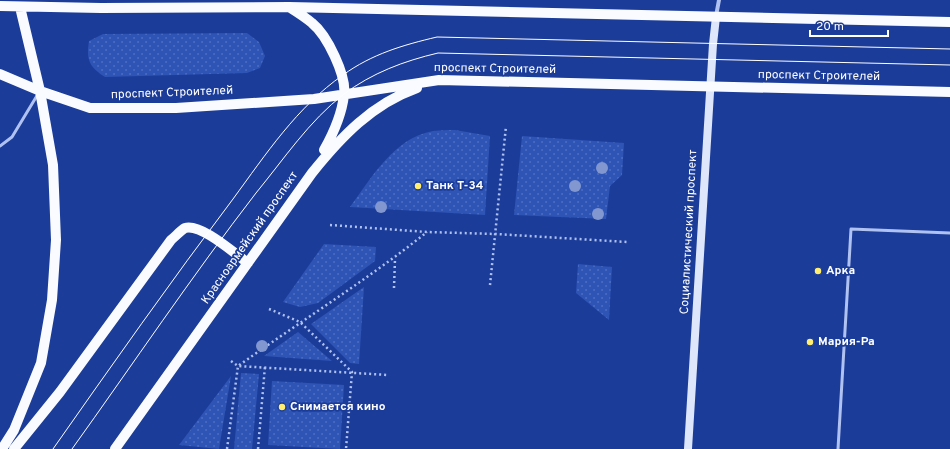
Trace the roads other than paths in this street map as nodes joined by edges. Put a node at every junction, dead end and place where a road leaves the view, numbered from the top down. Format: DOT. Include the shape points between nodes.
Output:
graph roads {
  1 [pos="719,0"];
  2 [pos="19,3"];
  3 [pos="0,6"];
  4 [pos="289,7"];
  5 [pos="716,17"];
  6 [pos="950,22"];
  7 [pos="0,74"];
  8 [pos="438,80"];
  9 [pos="710,87"];
  10 [pos="40,91"];
  11 [pos="950,92"];
  12 [pos="344,94"];
  13 [pos="0,146"];
  14 [pos="312,173"];
  15 [pos="950,233"];
  16 [pos="248,263"];
  17 [pos="2,449"];
  18 [pos="14,449"];
  19 [pos="115,449"];
  20 [pos="688,449"];
  21 [pos="838,449"];
  1 -- 5 [label="street"];
  2 -- 3 [label="main road"];
  2 -- 4 [label="main road"];
  2 -- 10 [label="main road"];
  4 -- 5 [label="main road"];
  4 -- 12 [label="main road" via="313,23 332,50 342,75"];
  5 -- 6 [label="main road"];
  5 -- 9 [label="street, Социалистический проспект"];
  7 -- 10 [label="main road, проспект Строителей"];
  8 -- 9 [label="main road, проспект Строителей"];
  8 -- 12 [label="main road, проспект Строителей"];
  8 -- 14 [label="main road, Красноармейский проспект" via="403,93 374,111 338,140"];
  9 -- 11 [label="main road, проспект Строителей"];
  9 -- 20 [label="street, Социалистический проспект"];
  10 -- 12 [label="main road, проспект Строителей" via="90,108 176,108 314,99"];
  10 -- 13 [label="lane" via="12,137"];
  10 -- 17 [label="main road" via="53,164 56,240 52,300 42,364 14,430"];
  12 -- 14 [label="main road" via="331,138"];
  14 -- 16 [label="main road, Красноармейский проспект"];
  15 -- 21 [label="lane" via="851,229"];
  16 -- 18 [label="main road" via="196,228 185,228 171,240 60,392"];
  16 -- 19 [label="main road, Красноармейский проспект"];
}
